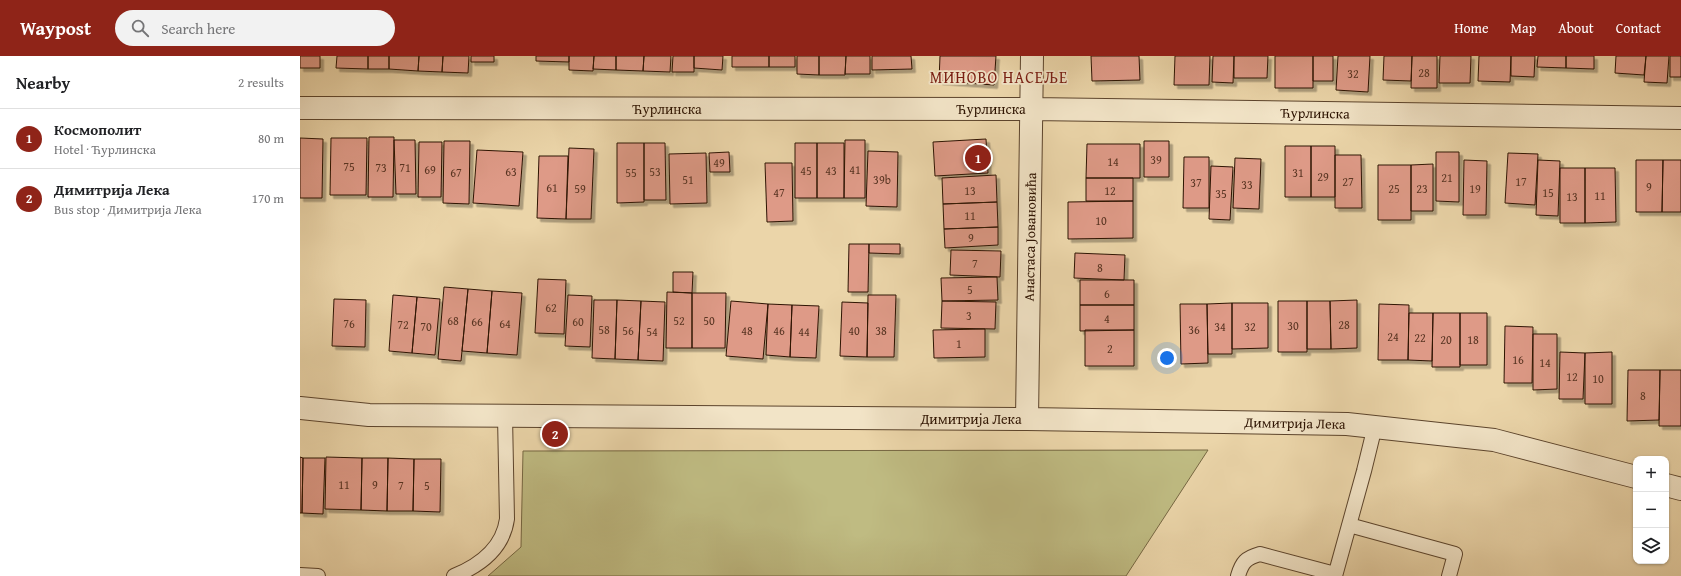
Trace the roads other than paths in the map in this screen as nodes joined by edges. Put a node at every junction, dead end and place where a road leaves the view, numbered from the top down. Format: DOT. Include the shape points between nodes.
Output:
graph roads {
  1 [pos="1032,56"];
  2 [pos="300,108"];
  3 [pos="1032,109"];
  4 [pos="1681,118"];
  5 [pos="300,408"];
  6 [pos="504,416"];
  7 [pos="1027,419"];
  8 [pos="1375,426"];
  9 [pos="1633,476"];
  10 [pos="1669,486"];
  11 [pos="1681,489"];
  12 [pos="1349,525"];
  13 [pos="1308,572"];
  14 [pos="300,575"];
  15 [pos="1335,575"];
  16 [pos="318,576"];
  17 [pos="454,576"];
  18 [pos="1238,576"];
  19 [pos="1449,576"];
  1 -- 3 [label="street, Анастаса Јовановића"];
  2 -- 3 [label="street, Ћурлинска"];
  3 -- 4 [label="street, Ћурлинска"];
  3 -- 7 [label="street, Анастаса Јовановића"];
  5 -- 6 [label="street, Димитрија Лека" via="370,415"];
  6 -- 7 [label="street, Димитрија Лека"];
  6 -- 17 [label="lane" via="506,530 490,554"];
  7 -- 8 [label="street, Димитрија Лека"];
  8 -- 9 [label="street, Димитрија Лека" via="1494,440"];
  8 -- 12 [label="lane"];
  10 -- 11 [label="street"];
  12 -- 15 [label="lane"];
  12 -- 19 [label="lane" via="1455,554"];
  13 -- 15 [label="lane"];
  13 -- 18 [label="lane" via="1260,554 1249,557 1240,567"];
  14 -- 16 [label="lane"];
}
